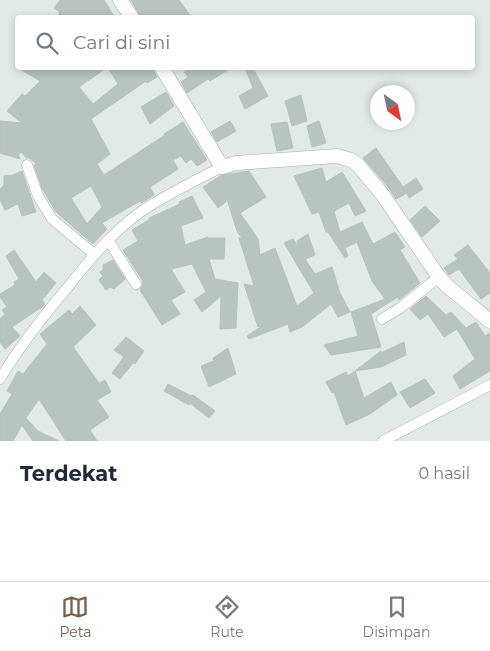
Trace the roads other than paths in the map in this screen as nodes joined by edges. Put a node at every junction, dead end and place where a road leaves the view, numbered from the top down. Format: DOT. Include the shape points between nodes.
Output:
graph roads {
  1 [pos="120,0"];
  2 [pos="130,15"];
  3 [pos="163,70"];
  4 [pos="27,165"];
  5 [pos="222,167"];
  6 [pos="108,240"];
  7 [pos="94,254"];
  8 [pos="440,277"];
  9 [pos="136,284"];
  10 [pos="382,319"];
  11 [pos="490,321"];
  12 [pos="0,379"];
  13 [pos="490,385"];
  14 [pos="383,441"];
  1 -- 2 [label="street"];
  3 -- 5 [label="street"];
  4 -- 7 [label="street" via="38,196 52,219"];
  5 -- 6 [label="street" via="150,206"];
  5 -- 8 [label="street" via="236,163 337,156 351,160 382,194"];
  6 -- 7 [label="street"];
  6 -- 9 [label="street"];
  7 -- 12 [label="street" via="32,331"];
  8 -- 10 [label="street"];
  8 -- 11 [label="street"];
  13 -- 14 [label="street"];
}
